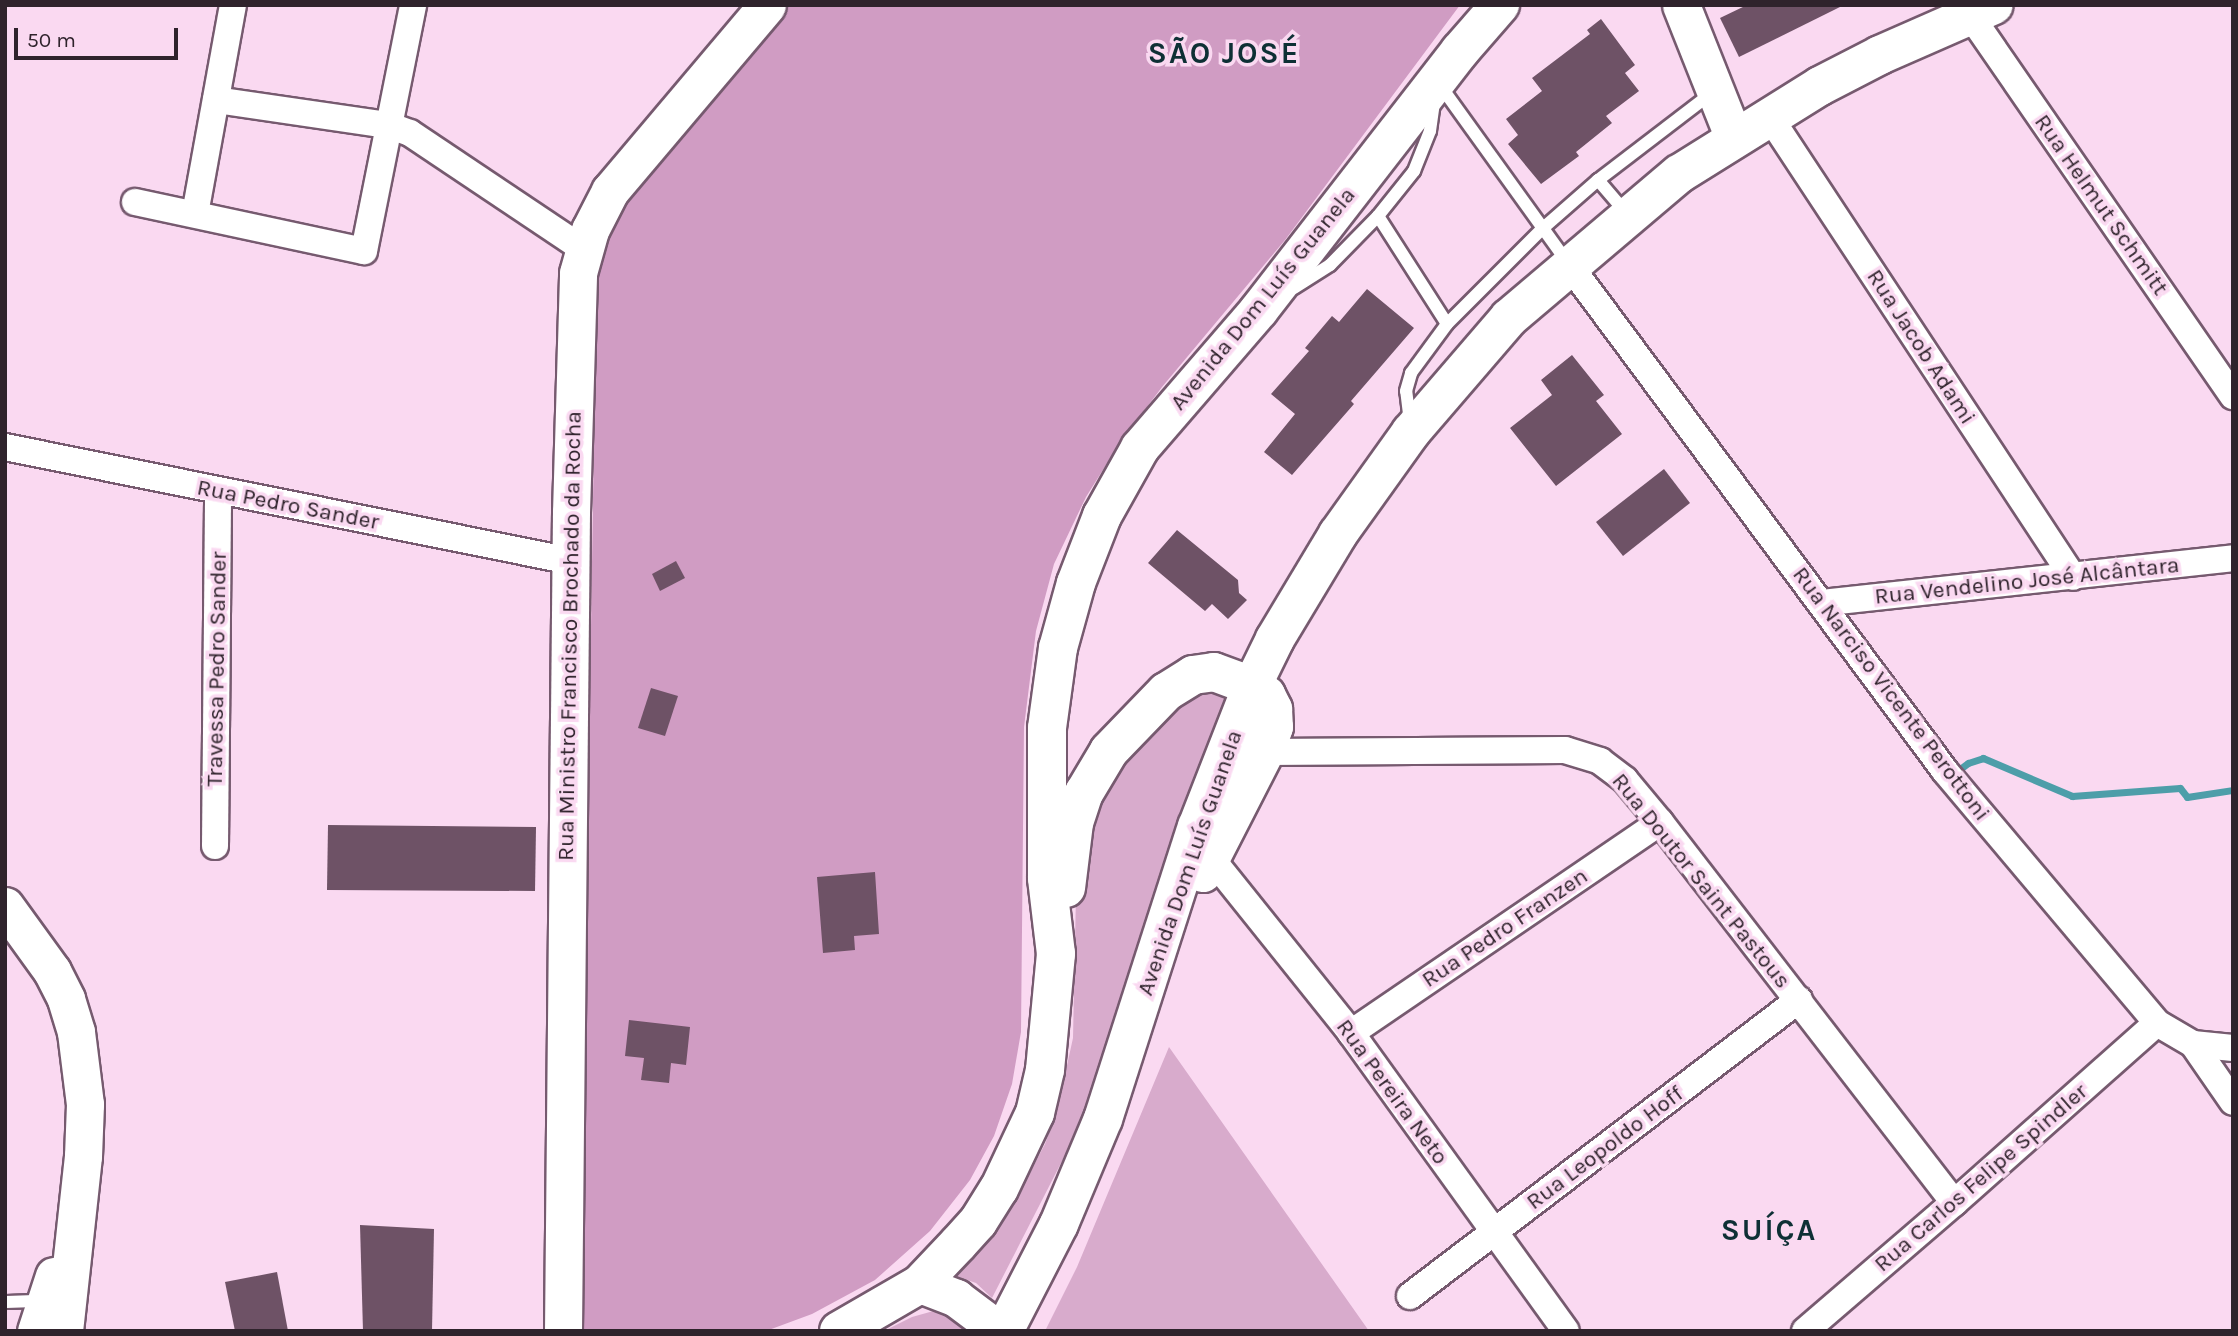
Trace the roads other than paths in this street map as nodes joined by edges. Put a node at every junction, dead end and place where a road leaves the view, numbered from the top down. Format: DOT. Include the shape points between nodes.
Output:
graph roads {
  1 [pos="233,5"];
  2 [pos="767,5"];
  3 [pos="1500,5"];
  4 [pos="1681,5"];
  5 [pos="405,7"];
  6 [pos="1982,10"];
  7 [pos="1437,81"];
  8 [pos="1713,92"];
  9 [pos="216,100"];
  10 [pos="1769,117"];
  11 [pos="388,125"];
  12 [pos="1734,138"];
  13 [pos="1598,180"];
  14 [pos="135,202"];
  15 [pos="195,214"];
  16 [pos="1628,215"];
  17 [pos="1378,216"];
  18 [pos="1542,229"];
  19 [pos="583,249"];
  20 [pos="1570,266"];
  21 [pos="1259,310"];
  22 [pos="1447,324"];
  23 [pos="2233,396"];
  24 [pos="1411,432"];
  25 [pos="5,447"];
  26 [pos="218,491"];
  27 [pos="2233,558"];
  28 [pos="571,561"];
  29 [pos="2073,576"];
  30 [pos="1821,603"];
  31 [pos="1252,685"];
  32 [pos="1265,752"];
  33 [pos="1660,822"];
  34 [pos="215,846"];
  35 [pos="1211,858"];
  36 [pos="5,905"];
  37 [pos="1056,954"];
  38 [pos="1157,958"];
  39 [pos="1799,1000"];
  40 [pos="2157,1023"];
  41 [pos="1350,1033"];
  42 [pos="2193,1044"];
  43 [pos="2233,1048"];
  44 [pos="2233,1102"];
  45 [pos="1954,1203"];
  46 [pos="1493,1233"];
  47 [pos="920,1284"];
  48 [pos="1410,1296"];
  49 [pos="5,1303"];
  50 [pos="53,1316"];
  51 [pos="842,1330"];
  52 [pos="563,1331"];
  53 [pos="1002,1331"];
  54 [pos="1566,1331"];
  55 [pos="1805,1331"];
  1 -- 9 [label="street"];
  2 -- 19 [label="street, Rua Ministro Francisco Brochado da Rocha" via="624,172 600,207"];
  3 -- 7 [label="main road, Avenida Dom Luís Guanela"];
  4 -- 8 [label="street"];
  5 -- 11 [label="street"];
  6 -- 10 [label="main road, Avenida Dom Luís Guanela" via="1880,55"];
  6 -- 23 [label="street, Rua Helmut Schmitt"];
  7 -- 17 [label="lane" via="1430,131 1414,171"];
  7 -- 18 [label="lane"];
  7 -- 21 [label="main road, Avenida Dom Luís Guanela"];
  8 -- 12 [label="street"];
  8 -- 13 [label="lane"];
  9 -- 11 [label="street"];
  9 -- 15 [label="street"];
  10 -- 12 [label="main road, Avenida Dom Luís Guanela"];
  10 -- 29 [label="street, Rua Jacob Adami"];
  11 -- 15 [label="street" via="364,251"];
  11 -- 19 [label="street" via="410,133"];
  12 -- 16 [label="main road, Avenida Dom Luís Guanela"];
  13 -- 16 [label="lane"];
  13 -- 18 [label="lane"];
  14 -- 15 [label="street"];
  16 -- 20 [label="main road, Avenida Dom Luís Guanela"];
  17 -- 21 [label="lane" via="1330,265"];
  17 -- 22 [label="lane"];
  18 -- 20 [label="lane"];
  18 -- 22 [label="lane"];
  19 -- 28 [label="street, Rua Ministro Francisco Brochado da Rocha" via="575,324"];
  20 -- 24 [label="main road, Avenida Dom Luís Guanela" via="1509,318"];
  20 -- 30 [label="street, Rua Narciso Vicente Perottoni"];
  21 -- 37 [label="main road, Avenida Dom Luís Guanela" via="1140,448 1102,516 1076,583 1058,648 1047,728 1047,878"];
  22 -- 24 [label="lane" via="1411,373 1406,391"];
  24 -- 31 [label="main road, Avenida Dom Luís Guanela" via="1338,534"];
  25 -- 26 [label="street, Rua Pedro Sander"];
  26 -- 28 [label="street, Rua Pedro Sander"];
  26 -- 34 [label="street, Travessa Pedro Sander"];
  27 -- 29 [label="street, Rua Vendelino José Alcântara"];
  28 -- 52 [label="street, Rua Ministro Francisco Brochado da Rocha"];
  29 -- 30 [label="street, Rua Vendelino José Alcântara"];
  30 -- 40 [label="street, Rua Narciso Vicente Perottoni" via="1945,771"];
  31 -- 32 [label="main road" via="1266,695 1273,709 1274,727"];
  31 -- 37 [label="main road" via="1214,673 1193,675 1166,692 1109,751 1084,793 1074,823"];
  31 -- 38 [label="main road, Avenida Dom Luís Guanela" via="1197,827"];
  32 -- 33 [label="street, Rua Doutor Saint Pastous" via="1565,750 1600,761 1625,780"];
  32 -- 35 [label="main road"];
  33 -- 39 [label="street, Rua Doutor Saint Pastous"];
  33 -- 41 [label="street, Rua Pedro Franzen"];
  35 -- 38 [label="main road"];
  35 -- 41 [label="street, Rua Pereira Neto"];
  36 -- 50 [label="street" via="66,999 76,1032 85,1104 76,1205"];
  37 -- 47 [label="main road, Avenida Dom Luís Guanela" via="1045,1070 1035,1113 978,1222"];
  38 -- 53 [label="main road, Avenida Dom Luís Guanela" via="1103,1119 1059,1224"];
  39 -- 45 [label="street, Rua Doutor Saint Pastous"];
  39 -- 46 [label="street, Rua Leopoldo Hoff"];
  40 -- 42 [label="street, Rua Narciso Vicente Perottoni"];
  40 -- 45 [label="street, Rua Carlos Felipe Spindler"];
  41 -- 46 [label="street, Rua Pereira Neto"];
  42 -- 43 [label="street"];
  42 -- 44 [label="street, Rua Narciso Vicente Perottoni"];
  45 -- 55 [label="street, Rua Carlos Felipe Spindler"];
  46 -- 48 [label="street, Rua Leopoldo Hoff"];
  46 -- 54 [label="street, Rua Pereira Neto"];
  47 -- 51 [label="main road, Avenida Dom Luís Guanela"];
  47 -- 53 [label="street" via="956,1298"];
  49 -- 50 [label="lane"];
}
